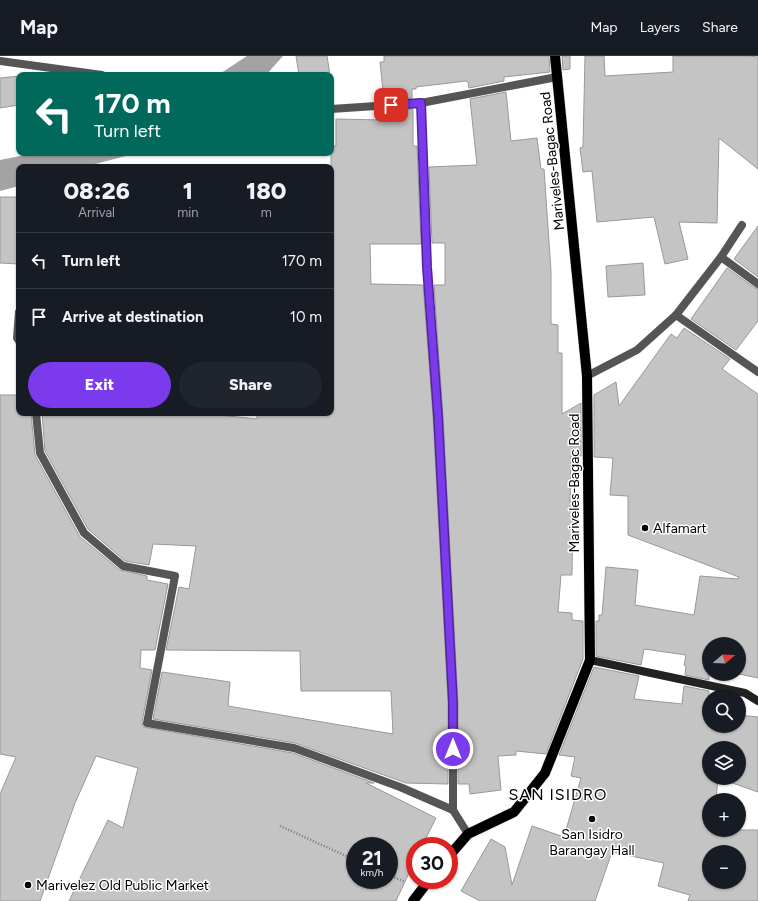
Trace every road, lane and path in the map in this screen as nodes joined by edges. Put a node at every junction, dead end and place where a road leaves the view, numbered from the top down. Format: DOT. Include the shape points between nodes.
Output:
graph roads {
  1 [pos="555,56"];
  2 [pos="0,61"];
  3 [pos="80,72"];
  4 [pos="557,77"];
  5 [pos="421,103"];
  6 [pos="334,109"];
  7 [pos="742,225"];
  8 [pos="721,257"];
  9 [pos="758,284"];
  10 [pos="676,315"];
  11 [pos="758,372"];
  12 [pos="587,376"];
  13 [pos="36,416"];
  14 [pos="590,660"];
  15 [pos="758,701"];
  16 [pos="453,810"];
  17 [pos="280,826"];
  18 [pos="468,834"];
  19 [pos="458,846"];
  20 [pos="346,856"];
  21 [pos="422,889"];
  22 [pos="413,901"];
  1 -- 4 [label="main road, Mariveles-Bagac Road"];
  2 -- 3 [label="street"];
  4 -- 5 [label="street"];
  4 -- 12 [label="main road, Mariveles-Bagac Road"];
  5 -- 6 [label="street"];
  5 -- 16 [label="street" via="427,267 438,416 453,703"];
  7 -- 8 [label="street"];
  8 -- 9 [label="street"];
  8 -- 10 [label="street"];
  10 -- 11 [label="street"];
  10 -- 12 [label="street" via="638,350"];
  12 -- 14 [label="main road, Mariveles-Bagac Road"];
  13 -- 16 [label="street" via="40,453 84,533 122,566 175,576 147,723 294,748 400,787"];
  14 -- 15 [label="street" via="745,693"];
  14 -- 18 [label="main road, Mariveles-Bagac Road" via="545,772 514,812"];
  16 -- 18 [label="street"];
  17 -- 20 [label="path"];
  18 -- 19 [label="main road, Mariveles-Bagac Road"];
  21 -- 22 [label="main road"];
}
